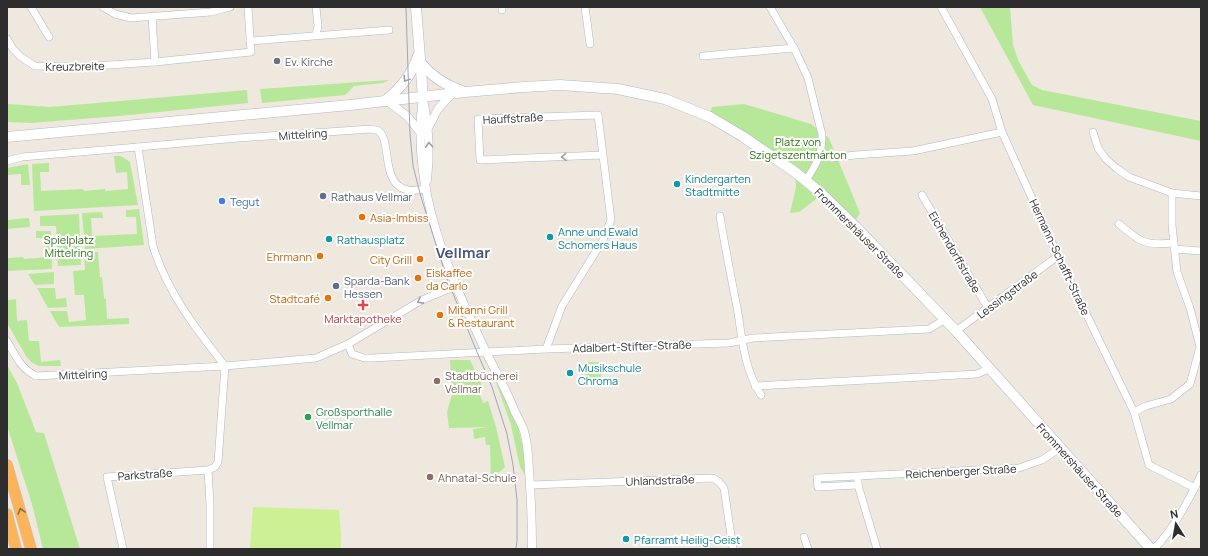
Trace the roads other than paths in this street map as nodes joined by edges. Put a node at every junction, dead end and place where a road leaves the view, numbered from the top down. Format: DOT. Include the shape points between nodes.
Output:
graph roads {
  1 [pos="31,7"];
  2 [pos="102,7"];
  3 [pos="230,7"];
  4 [pos="248,7"];
  5 [pos="316,7"];
  6 [pos="416,7"];
  7 [pos="585,7"];
  8 [pos="770,7"];
  9 [pos="940,7"];
  10 [pos="152,17"];
  11 [pos="389,30"];
  12 [pos="316,34"];
  13 [pos="50,37"];
  14 [pos="7,39"];
  15 [pos="250,40"];
  16 [pos="590,44"];
  17 [pos="794,48"];
  18 [pos="703,56"];
  19 [pos="419,58"];
  20 [pos="155,62"];
  21 [pos="465,92"];
  22 [pos="452,93"];
  23 [pos="423,97"];
  24 [pos="386,100"];
  25 [pos="424,131"];
  26 [pos="1002,132"];
  27 [pos="1093,132"];
  28 [pos="7,137"];
  29 [pos="138,147"];
  30 [pos="603,155"];
  31 [pos="832,158"];
  32 [pos="7,161"];
  33 [pos="806,180"];
  34 [pos="426,189"];
  35 [pos="1172,193"];
  36 [pos="922,195"];
  37 [pos="1201,196"];
  38 [pos="720,216"];
  39 [pos="1119,224"];
  40 [pos="1174,246"];
  41 [pos="1201,251"];
  42 [pos="1058,256"];
  43 [pos="456,286"];
  44 [pos="988,308"];
  45 [pos="944,320"];
  46 [pos="956,332"];
  47 [pos="741,340"];
  48 [pos="7,342"];
  49 [pos="348,344"];
  50 [pos="546,349"];
  51 [pos="486,352"];
  52 [pos="225,366"];
  53 [pos="988,369"];
  54 [pos="755,386"];
  55 [pos="761,395"];
  56 [pos="1134,412"];
  57 [pos="1060,448"];
  58 [pos="7,465"];
  59 [pos="208,470"];
  60 [pos="1201,475"];
  61 [pos="858,476"];
  62 [pos="531,485"];
  63 [pos="858,485"];
  64 [pos="1195,488"];
  65 [pos="7,514"];
  66 [pos="804,537"];
  67 [pos="16,549"];
  68 [pos="32,549"];
  69 [pos="123,549"];
  70 [pos="210,549"];
  71 [pos="532,549"];
  72 [pos="733,549"];
  73 [pos="808,549"];
  74 [pos="877,549"];
  75 [pos="1151,549"];
  76 [pos="1154,549"];
  1 -- 13 [label="street"];
  2 -- 10 [label="street" via="131,18"];
  3 -- 10 [label="street" via="211,12"];
  4 -- 15 [label="street"];
  5 -- 12 [label="street"];
  6 -- 19 [label="main road"];
  7 -- 16 [label="street"];
  8 -- 17 [label="street, Frommershäuser Straße"];
  9 -- 26 [label="street, Hermann-Schafft-Straße" via="992,98"];
  10 -- 20 [label="street"];
  11 -- 12 [label="street"];
  12 -- 15 [label="street"];
  14 -- 20 [label="street, Kreuzbreite" via="21,57 35,66 79,67"];
  15 -- 20 [label="street, Kreuzbreite" via="251,52"];
  17 -- 18 [label="street"];
  17 -- 33 [label="street, Frommershäuser Straße" via="808,78 822,135 818,162"];
  19 -- 21 [label="main road" via="429,72"];
  19 -- 23 [label="main road"];
  19 -- 24 [label="main road, one-way" via="406,80"];
  21 -- 22 [label="main road"];
  21 -- 33 [label="main road" via="560,85 618,89 665,98 710,117"];
  22 -- 23 [label="main road"];
  22 -- 25 [label="street"];
  23 -- 24 [label="main road"];
  23 -- 25 [label="street"];
  24 -- 25 [label="street"];
  24 -- 28 [label="main road"];
  25 -- 34 [label="street" via="423,174"];
  26 -- 31 [label="street" via="914,151"];
  26 -- 42 [label="street, Hermann-Schafft-Straße"];
  27 -- 35 [label="street" via="1098,148 1116,168 1129,177"];
  29 -- 32 [label="street, Mittelring" via="22,157"];
  29 -- 34 [label="street, Mittelring" via="371,129 383,136 394,181 402,188"];
  29 -- 52 [label="street" via="156,257 178,302"];
  30 -- 30 [label="street, Hauffstraße, one-way" via="480,160 478,120 598,114"];
  30 -- 50 [label="street, Hauffstraße" via="611,220 603,240 562,306"];
  33 -- 45 [label="main road, Frommershäuser Straße" via="856,227"];
  34 -- 43 [label="street" via="443,254"];
  35 -- 37 [label="street"];
  35 -- 40 [label="street"];
  36 -- 44 [label="street, Eichendorffstraße"];
  38 -- 47 [label="street"];
  39 -- 40 [label="street" via="1135,238 1149,244"];
  40 -- 41 [label="street"];
  40 -- 56 [label="street" via="1177,272 1200,347 1190,384 1171,398"];
  42 -- 44 [label="street, Lessingstraße"];
  42 -- 56 [label="street, Hermann-Schafft-Straße"];
  43 -- 49 [label="street, Mittelring, one-way" via="422,300"];
  43 -- 51 [label="street"];
  44 -- 46 [label="street, Lessingstraße"];
  45 -- 46 [label="main road, Frommershäuser Straße"];
  45 -- 47 [label="street, Adalbert-Stifter-Straße" via="929,329"];
  46 -- 53 [label="main road, Frommershäuser Straße"];
  47 -- 50 [label="street, Adalbert-Stifter-Straße" via="729,343"];
  47 -- 54 [label="street"];
  48 -- 52 [label="street, Mittelring" via="19,363 27,372 36,376"];
  49 -- 51 [label="street, Adalbert-Stifter-Straße" via="352,354 364,358"];
  49 -- 52 [label="street, Mittelring" via="316,358"];
  50 -- 51 [label="street, Adalbert-Stifter-Straße"];
  51 -- 62 [label="street" via="524,431"];
  52 -- 59 [label="street" via="218,462 215,467"];
  53 -- 54 [label="street" via="977,374"];
  53 -- 57 [label="main road, Frommershäuser Straße"];
  54 -- 55 [label="street"];
  56 -- 64 [label="street, Hermann-Schafft-Straße" via="1150,465"];
  57 -- 61 [label="street, Reichenberger Straße" via="1042,460 1019,468"];
  57 -- 75 [label="main road, Frommershäuser Straße"];
  68 -- 58 [label="highway, one-way"];
  59 -- 69 [label="street, Parkstraße" via="107,477"];
  59 -- 70 [label="street"];
  60 -- 64 [label="street"];
  61 -- 63 [label="street"];
  61 -- 63 [label="street, Reichenberger Straße" via="817,478 818,487"];
  62 -- 71 [label="street"];
  62 -- 72 [label="street, Uhlandstraße" via="713,478 724,488"];
  63 -- 74 [label="street"];
  64 -- 76 [label="street" via="1163,540"];
  65 -- 67 [label="highway"];
  66 -- 73 [label="street"];
}
